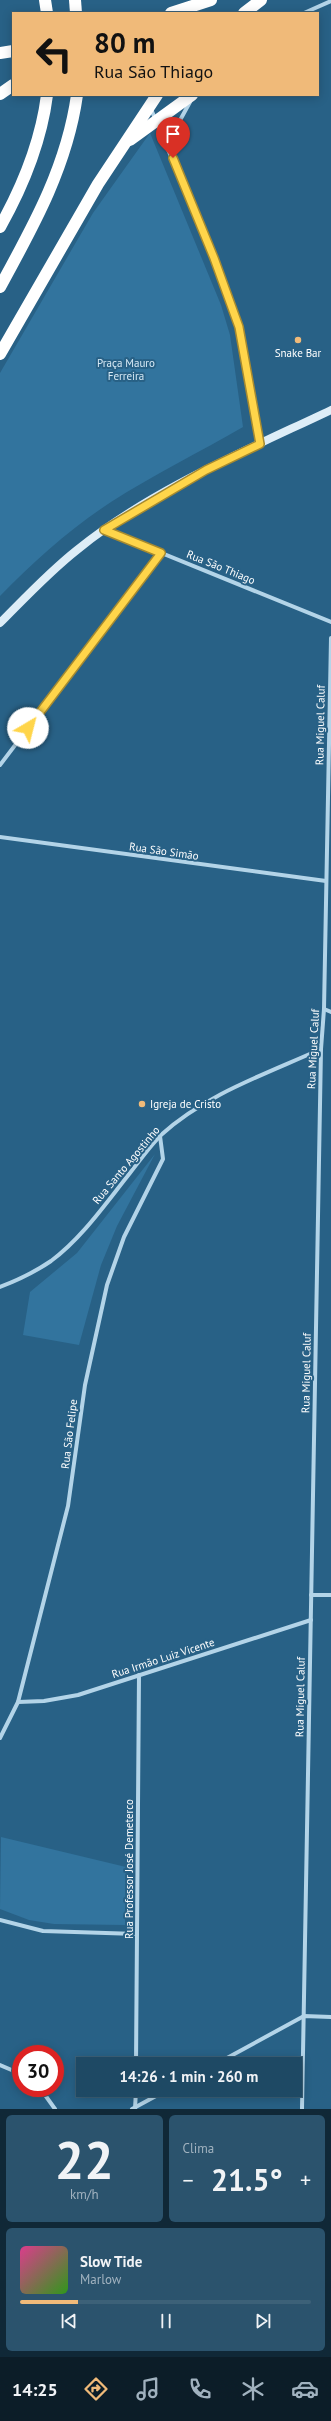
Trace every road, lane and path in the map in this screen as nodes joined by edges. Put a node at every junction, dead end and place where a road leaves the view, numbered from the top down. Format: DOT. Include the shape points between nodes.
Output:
graph roads {
  1 [pos="45,0"];
  2 [pos="75,0"];
  3 [pos="211,0"];
  4 [pos="261,0"];
  5 [pos="331,1"];
  6 [pos="47,12"];
  7 [pos="76,12"];
  8 [pos="174,12"];
  9 [pos="245,12"];
  10 [pos="306,12"];
  11 [pos="12,51"];
  12 [pos="0,53"];
  13 [pos="12,86"];
  14 [pos="0,94"];
  15 [pos="47,96"];
  16 [pos="77,96"];
  17 [pos="191,96"];
  18 [pos="192,96"];
  19 [pos="146,100"];
  20 [pos="156,119"];
  21 [pos="167,144"];
  22 [pos="121,148"];
  23 [pos="0,227"];
  24 [pos="0,287"];
  25 [pos="0,354"];
  26 [pos="331,410"];
  27 [pos="260,444"];
  28 [pos="104,530"];
  29 [pos="161,553"];
  30 [pos="331,622"];
  31 [pos="0,623"];
  32 [pos="331,638"];
  33 [pos="0,765"];
  34 [pos="0,838"];
  35 [pos="326,881"];
  36 [pos="324,1009"];
  37 [pos="331,1012"];
  38 [pos="321,1049"];
  39 [pos="160,1136"];
  40 [pos="0,1287"];
  41 [pos="311,1595"];
  42 [pos="331,1595"];
  43 [pos="311,1620"];
  44 [pos="139,1675"];
  45 [pos="18,1702"];
  46 [pos="0,1738"];
  47 [pos="0,1920"];
  48 [pos="137,1934"];
  49 [pos="304,2016"];
  50 [pos="331,2017"];
  51 [pos="136,2057"];
  52 [pos="229,2057"];
  53 [pos="0,2065"];
  54 [pos="12,2070"];
  55 [pos="46,2097"];
  56 [pos="135,2097"];
  57 [pos="154,2097"];
  58 [pos="134,2108"];
  59 [pos="55,2109"];
  60 [pos="302,2109"];
  1 -- 6 [label="highway"];
  2 -- 7 [label="highway"];
  3 -- 8 [label="highway"];
  4 -- 9 [label="highway"];
  5 -- 10 [label="street"];
  11 -- 12 [label="highway"];
  13 -- 14 [label="highway"];
  15 -- 23 [label="highway" via="38,139 29,166"];
  16 -- 24 [label="highway" via="67,145 57,176 37,220"];
  17 -- 20 [label="highway"];
  18 -- 21 [label="street"];
  19 -- 20 [label="street"];
  19 -- 22 [label="highway"];
  20 -- 21 [label="street"];
  20 -- 22 [label="highway"];
  21 -- 27 [label="street" via="239,327"];
  22 -- 25 [label="highway"];
  26 -- 27 [label="street"];
  27 -- 28 [label="street" via="206,470"];
  28 -- 29 [label="street, Rua São Thiago"];
  28 -- 31 [label="street" via="49,574"];
  29 -- 30 [label="street, Rua São Thiago"];
  29 -- 33 [label="street"];
  32 -- 35 [label="street, Rua Miguel Caluf"];
  34 -- 35 [label="street, Rua São Simão"];
  35 -- 36 [label="street, Rua Miguel Caluf"];
  36 -- 37 [label="street"];
  36 -- 38 [label="street, Rua Miguel Caluf"];
  38 -- 39 [label="street, Rua Santo Agostinho" via="198,1106"];
  38 -- 41 [label="street, Rua Miguel Caluf"];
  39 -- 40 [label="street, Rua Santo Agostinho" via="76,1238 46,1264"];
  39 -- 45 [label="street, Rua São Felipe" via="163,1159 127,1231 107,1285 85,1385 69,1500"];
  41 -- 42 [label="street"];
  41 -- 43 [label="street, Rua Miguel Caluf"];
  43 -- 44 [label="street, Rua Irmão Luiz Vicente"];
  43 -- 49 [label="street, Rua Miguel Caluf"];
  44 -- 45 [label="street, Rua Irmão Luiz Vicente" via="61,1699"];
  44 -- 48 [label="street, Rua Professor José Demeterco"];
  45 -- 46 [label="street, Rua São Felipe"];
  47 -- 48 [label="street" via="43,1931"];
  48 -- 51 [label="street, Rua Professor José Demeterco"];
  49 -- 50 [label="street"];
  49 -- 52 [label="street"];
  49 -- 60 [label="street, Rua Miguel Caluf"];
  53 -- 54 [label="street"];
  55 -- 59 [label="street"];
  56 -- 58 [label="street"];
  57 -- 58 [label="street"];
}
